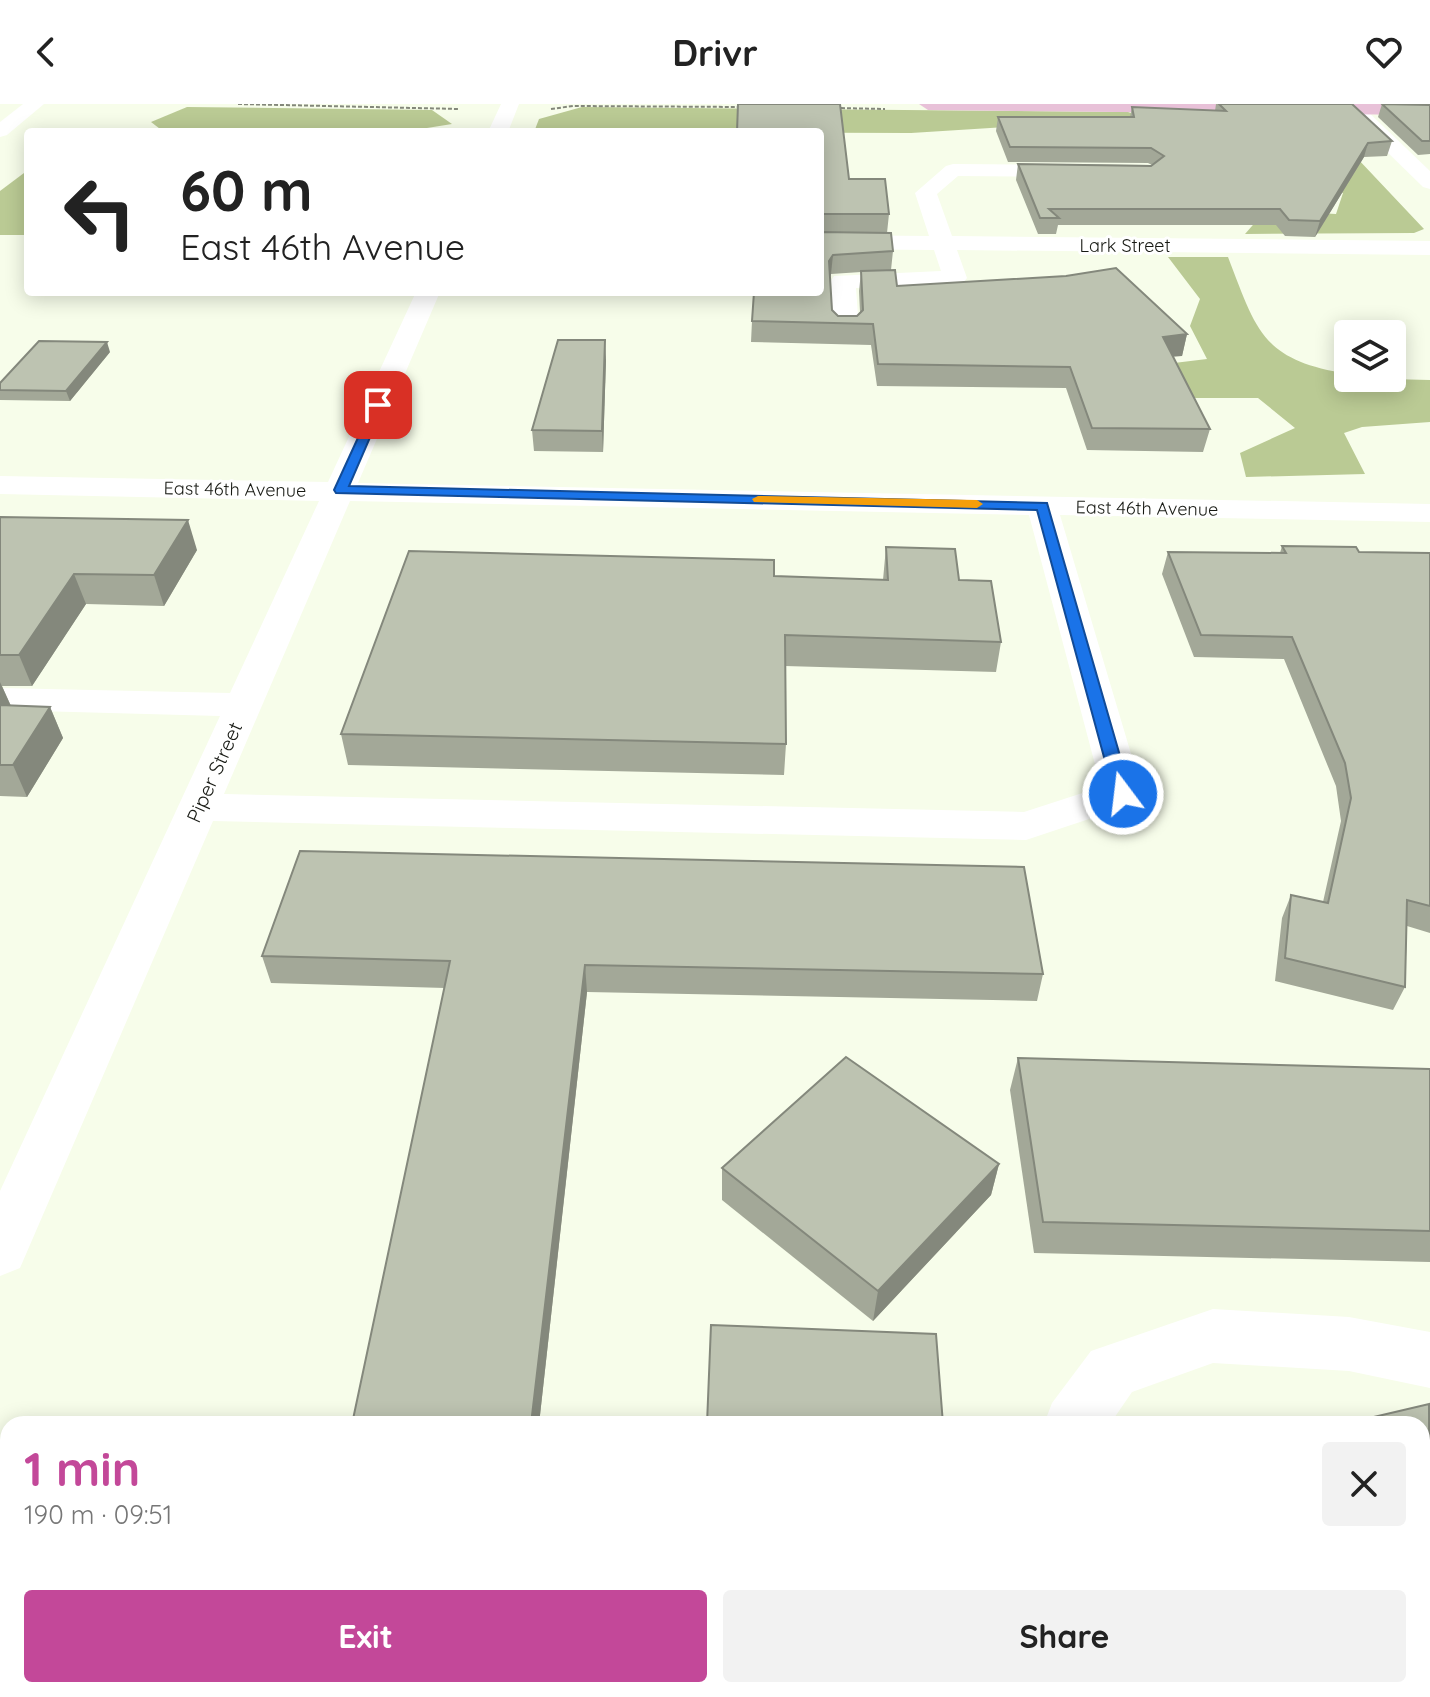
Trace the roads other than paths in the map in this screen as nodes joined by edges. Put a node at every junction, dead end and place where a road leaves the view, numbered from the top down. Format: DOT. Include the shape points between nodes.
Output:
graph roads {
  1 [pos="510,104"];
  2 [pos="928,104"];
  3 [pos="31,107"];
  4 [pos="1353,108"];
  5 [pos="1430,109"];
  6 [pos="0,110"];
  7 [pos="500,128"];
  8 [pos="0,131"];
  9 [pos="1103,171"];
  10 [pos="1430,183"];
  11 [pos="824,242"];
  12 [pos="945,244"];
  13 [pos="1430,248"];
  14 [pos="955,278"];
  15 [pos="983,282"];
  16 [pos="426,296"];
  17 [pos="846,329"];
  18 [pos="0,485"];
  19 [pos="341,490"];
  20 [pos="1042,506"];
  21 [pos="1430,513"];
  22 [pos="0,699"];
  23 [pos="245,705"];
  24 [pos="199,807"];
  25 [pos="0,1251"];
  26 [pos="1430,1360"];
  27 [pos="1080,1416"];
  1 -- 7 [label="street"];
  2 -- 4 [label="main road"];
  3 -- 6 [label="street"];
  3 -- 8 [label="street"];
  4 -- 5 [label="main road"];
  4 -- 10 [label="street"];
  9 -- 12 [label="street" via="953,170 926,193"];
  11 -- 12 [label="street, Lark Street"];
  12 -- 13 [label="street, Lark Street" via="1138,256"];
  12 -- 14 [label="street"];
  14 -- 15 [label="street"];
  14 -- 17 [label="street" via="843,281"];
  16 -- 19 [label="street, Piper Street"];
  18 -- 19 [label="street, East 46th Avenue"];
  19 -- 20 [label="street, East 46th Avenue"];
  19 -- 23 [label="street, Piper Street"];
  20 -- 21 [label="street, East 46th Avenue"];
  20 -- 24 [label="street" via="1123,794 1026,826"];
  22 -- 23 [label="street"];
  23 -- 24 [label="street, Piper Street"];
  24 -- 25 [label="street, Piper Street"];
  26 -- 27 [label="street" via="1349,1344 1213,1336 1112,1371"];
}
